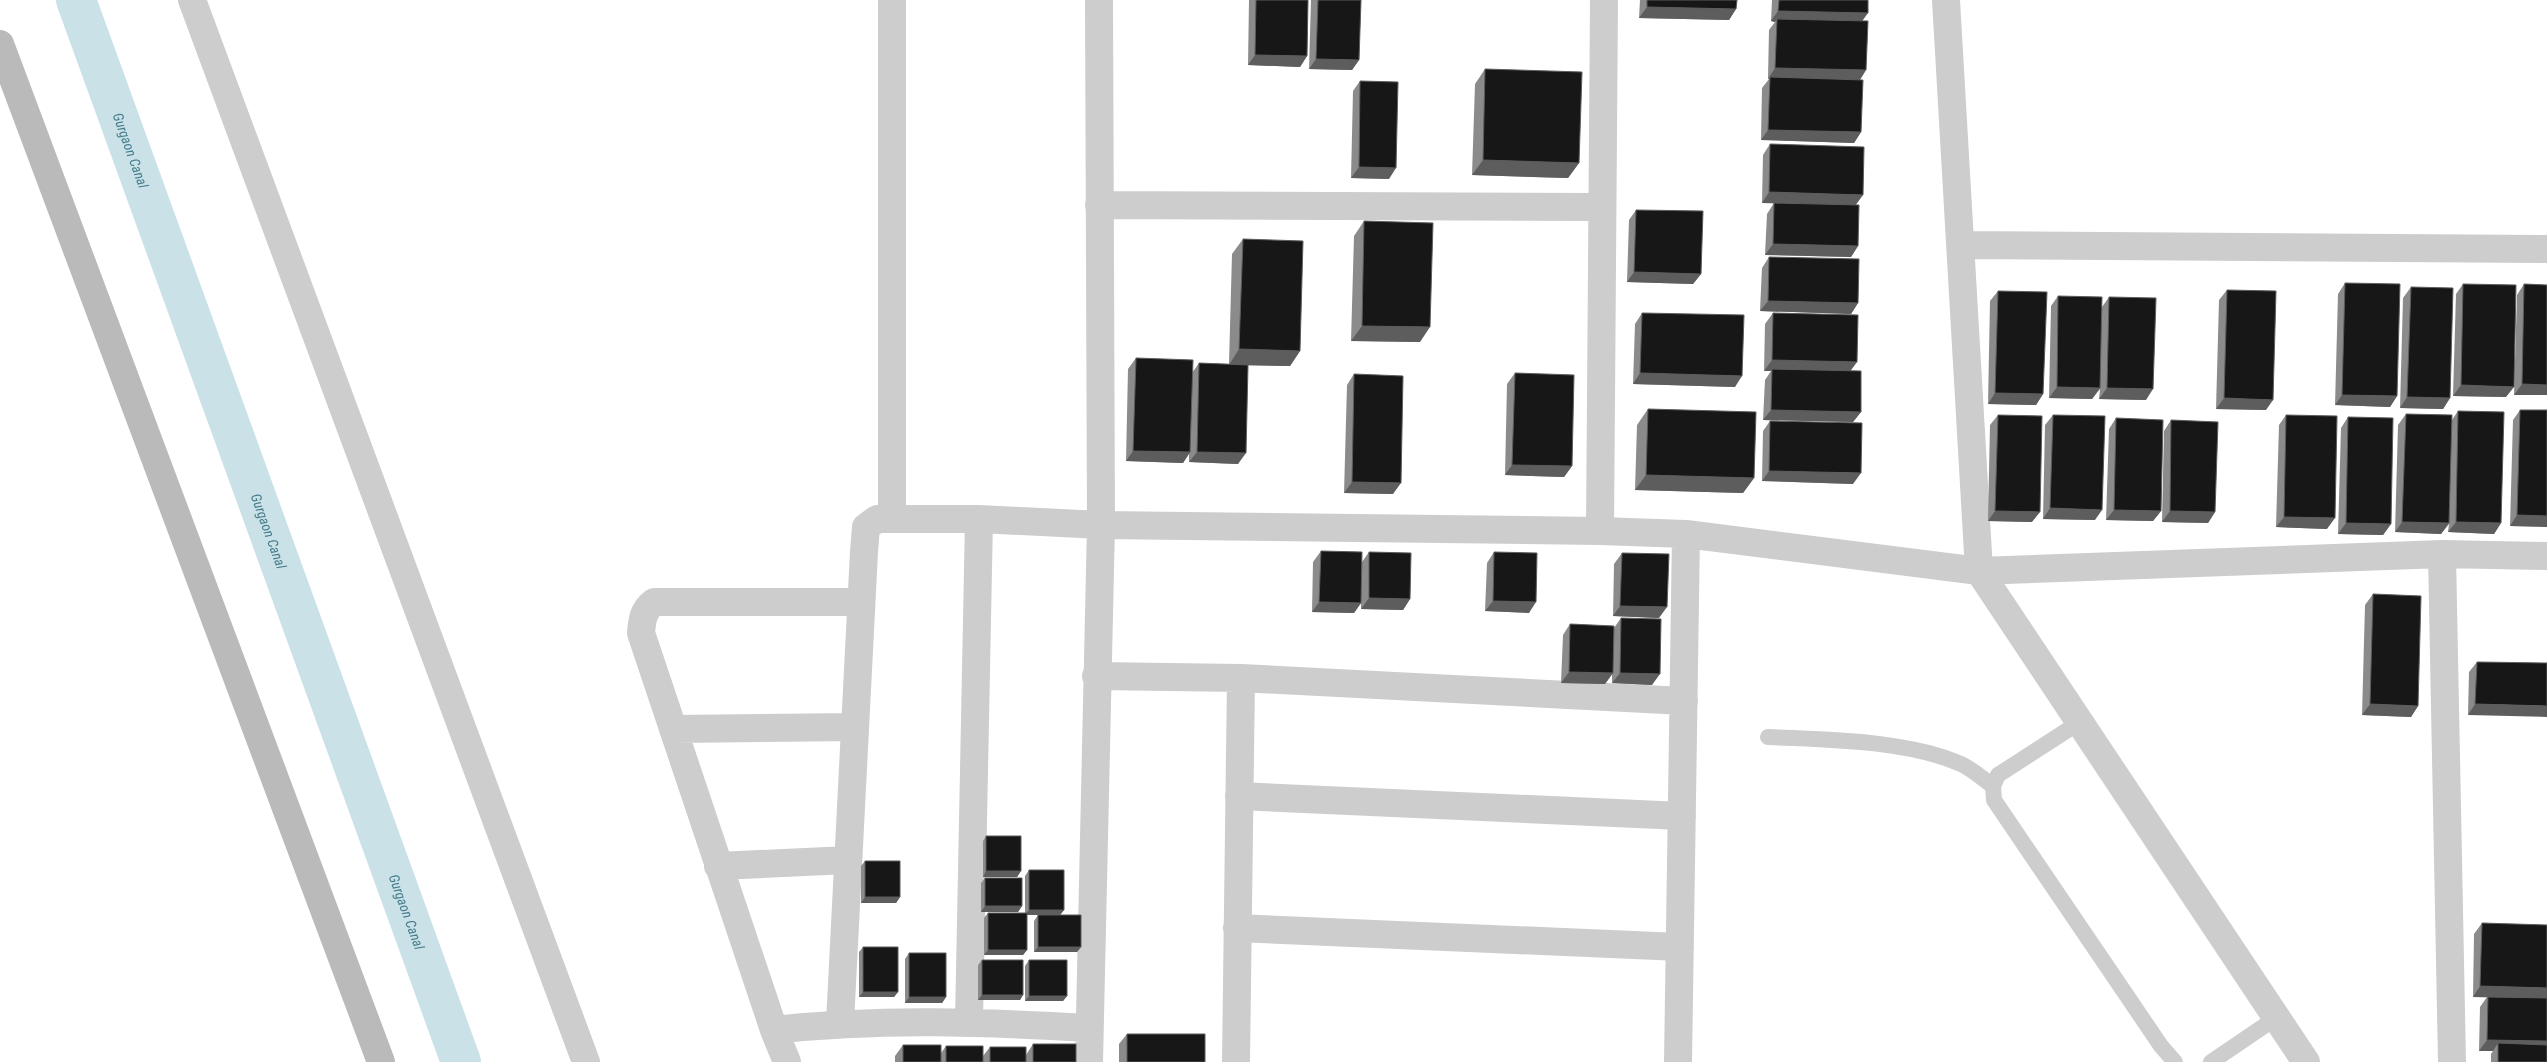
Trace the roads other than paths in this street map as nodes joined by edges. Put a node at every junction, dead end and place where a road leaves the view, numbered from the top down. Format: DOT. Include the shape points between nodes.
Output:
graph roads {
  1 [pos="192,0"];
  2 [pos="892,0"];
  3 [pos="1099,0"];
  4 [pos="1604,0"];
  5 [pos="1946,0"];
  6 [pos="0,44"];
  7 [pos="1099,205"];
  8 [pos="1602,207"];
  9 [pos="1961,245"];
  10 [pos="2547,249"];
  11 [pos="892,517"];
  12 [pos="980,518"];
  13 [pos="1101,525"];
  14 [pos="1600,531"];
  15 [pos="1686,534"];
  16 [pos="2442,554"];
  17 [pos="2547,556"];
  18 [pos="1979,571"];
  19 [pos="862,602"];
  20 [pos="1096,676"];
  21 [pos="1241,678"];
  22 [pos="1684,701"];
  23 [pos="2080,722"];
  24 [pos="855,727"];
  25 [pos="672,729"];
  26 [pos="1768,737"];
  27 [pos="1993,786"];
  28 [pos="1239,796"];
  29 [pos="1682,816"];
  30 [pos="848,860"];
  31 [pos="718,866"];
  32 [pos="1238,928"];
  33 [pos="1680,947"];
  34 [pos="2276,1018"];
  35 [pos="970,1021"];
  36 [pos="840,1023"];
  37 [pos="1089,1028"];
  38 [pos="774,1030"];
  39 [pos="382,1062"];
  40 [pos="586,1062"];
  41 [pos="787,1062"];
  42 [pos="1090,1062"];
  43 [pos="1236,1062"];
  44 [pos="1678,1062"];
  45 [pos="2175,1062"];
  46 [pos="2211,1062"];
  47 [pos="2306,1062"];
  48 [pos="2452,1062"];
  1 -- 40 [label="street"];
  2 -- 11 [label="street"];
  3 -- 7 [label="street"];
  4 -- 8 [label="street"];
  5 -- 9 [label="street"];
  6 -- 39 [label="street"];
  7 -- 8 [label="street"];
  7 -- 13 [label="street"];
  8 -- 14 [label="street"];
  9 -- 10 [label="street"];
  9 -- 18 [label="street"];
  11 -- 12 [label="street"];
  11 -- 19 [label="street" via="876,518 866,527"];
  12 -- 13 [label="street"];
  12 -- 35 [label="street"];
  13 -- 14 [label="street"];
  13 -- 20 [label="street"];
  14 -- 15 [label="street"];
  15 -- 18 [label="street"];
  15 -- 22 [label="street"];
  16 -- 17 [label="street"];
  16 -- 18 [label="street"];
  16 -- 48 [label="street"];
  18 -- 23 [label="street"];
  19 -- 24 [label="street"];
  19 -- 25 [label="street" via="654,602 643,617 640,634"];
  20 -- 21 [label="street"];
  20 -- 37 [label="street"];
  21 -- 22 [label="street"];
  21 -- 28 [label="street"];
  22 -- 29 [label="street"];
  23 -- 27 [label="lane" via="1998,774"];
  23 -- 34 [label="street"];
  24 -- 25 [label="street"];
  24 -- 30 [label="street"];
  25 -- 31 [label="street"];
  26 -- 27 [label="lane" via="1846,741 1918,751 1962,764"];
  27 -- 45 [label="lane" via="1994,800"];
  28 -- 29 [label="street"];
  28 -- 32 [label="street"];
  29 -- 33 [label="street"];
  30 -- 31 [label="street"];
  30 -- 36 [label="street"];
  31 -- 38 [label="street"];
  32 -- 33 [label="street"];
  32 -- 43 [label="street"];
  33 -- 44 [label="street"];
  34 -- 46 [label="lane"];
  34 -- 47 [label="street"];
  35 -- 36 [label="street"];
  35 -- 37 [label="street"];
  36 -- 38 [label="street"];
  37 -- 42 [label="street"];
  38 -- 41 [label="street"];
}
